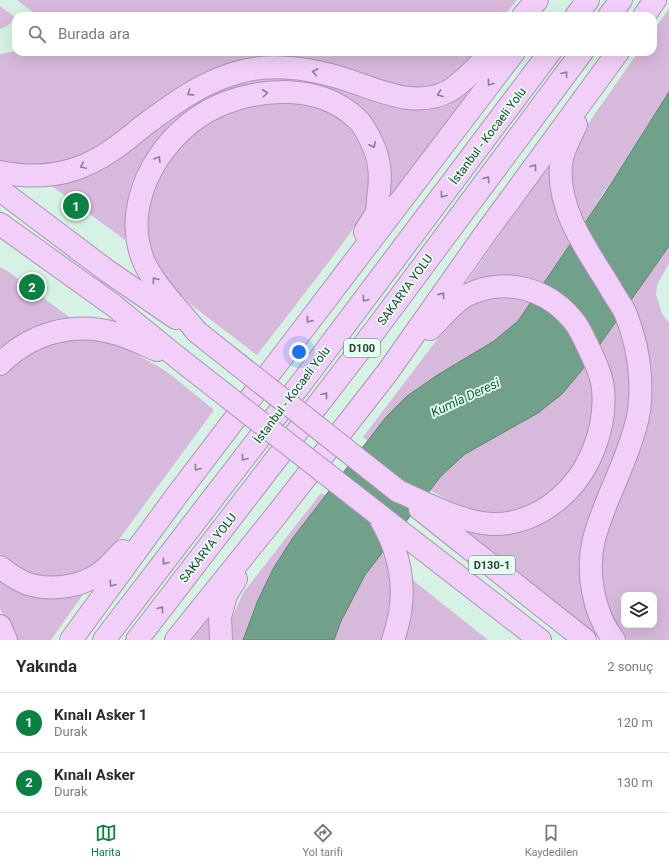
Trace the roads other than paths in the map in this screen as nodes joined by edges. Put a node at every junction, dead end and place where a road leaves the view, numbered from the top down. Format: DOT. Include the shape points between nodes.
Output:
graph roads {
  1 [pos="537,0"];
  2 [pos="553,0"];
  3 [pos="588,0"];
  4 [pos="621,0"];
  5 [pos="655,0"];
  6 [pos="526,12"];
  7 [pos="544,12"];
  8 [pos="579,12"];
  9 [pos="612,12"];
  10 [pos="647,12"];
  11 [pos="487,56"];
  12 [pos="511,56"];
  13 [pos="547,56"];
  14 [pos="579,56"];
  15 [pos="616,56"];
  16 [pos="617,56"];
  17 [pos="0,172"];
  18 [pos="0,190"];
  19 [pos="0,224"];
  20 [pos="323,302"];
  21 [pos="197,332"];
  22 [pos="178,358"];
  23 [pos="0,364"];
  24 [pos="387,373"];
  25 [pos="398,491"];
  26 [pos="177,495"];
  27 [pos="379,515"];
  28 [pos="274,518"];
  29 [pos="0,567"];
  30 [pos="0,626"];
  31 [pos="6,640"];
  32 [pos="71,640"];
  33 [pos="104,640"];
  34 [pos="137,640"];
  35 [pos="176,640"];
  36 [pos="221,640"];
  37 [pos="393,640"];
  38 [pos="540,640"];
  39 [pos="585,640"];
  40 [pos="614,640"];
  1 -- 6 [label="highway"];
  2 -- 7 [label="highway"];
  3 -- 8 [label="highway"];
  4 -- 9 [label="highway"];
  5 -- 10 [label="highway"];
  11 -- 17 [label="highway, one-way" via="474,71 448,91 419,99 392,95 317,72 279,68 244,70 203,85 157,115 122,143 75,170 48,175 15,175"];
  12 -- 20 [label="highway, one-way"];
  13 -- 33 [label="highway, İstanbul - Kocaeli Yolu / D100, one-way"];
  34 -- 14 [label="highway, SAKARYA YOLU / D100, one-way" via="376,329"];
  24 -- 15 [label="highway, one-way"];
  16 -- 40 [label="highway" via="576,125 561,164 563,197 569,214 577,233 624,312 631,330 640,377 636,427 594,540 591,564 597,608"];
  18 -- 21 [label="highway" via="106,270"];
  19 -- 22 [label="highway" via="113,306"];
  21 -- 20 [label="highway, one-way" via="152,277 142,257 136,225 138,208 147,177 166,145 199,117 237,98 295,92 332,102 357,119 376,152 381,171 376,213"];
  20 -- 26 [label="highway, one-way"];
  21 -- 25 [label="highway, bridge"];
  22 -- 23 [label="highway" via="113,333 93,329 70,329 50,333 24,344"];
  22 -- 27 [label="highway, bridge"];
  24 -- 25 [label="highway" via="464,297 485,288 521,287 552,301 576,324 592,356 603,387 599,433 584,469 563,496 534,515 521,520 493,524 457,517"];
  24 -- 28 [label="highway"];
  25 -- 39 [label="highway, D130-1"];
  26 -- 29 [label="highway" via="112,563 97,576 79,584 63,587 35,586"];
  26 -- 32 [label="highway, one-way"];
  27 -- 37 [label="highway" via="394,547 401,577 402,601 399,624"];
  27 -- 38 [label="highway, D130-1"];
  28 -- 35 [label="highway"];
  28 -- 36 [label="highway" via="226,595 220,617"];
  30 -- 31 [label="highway"];
}
